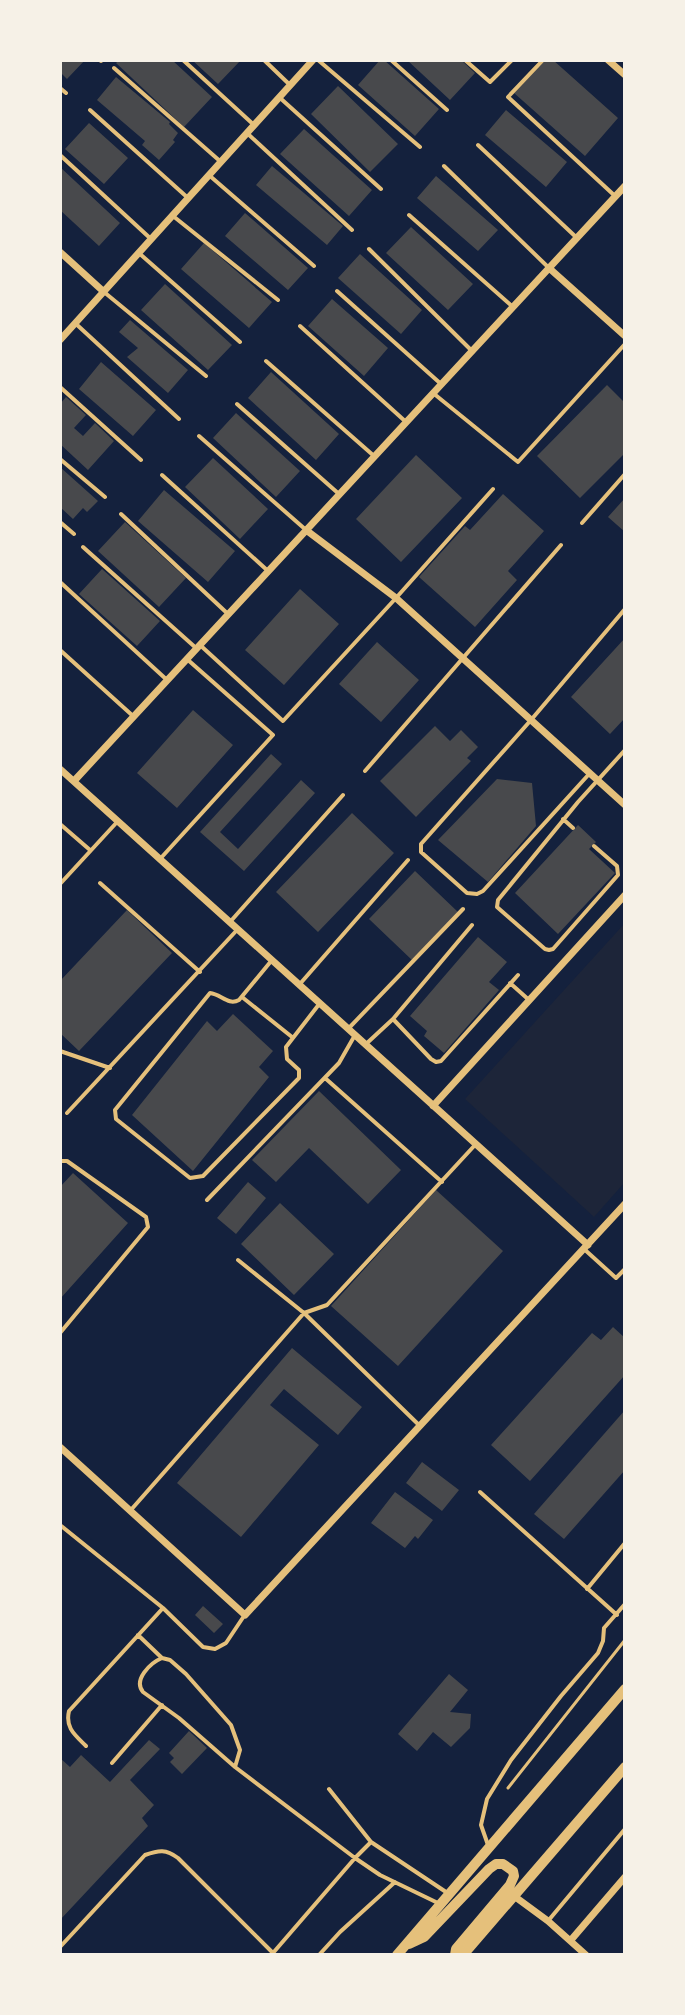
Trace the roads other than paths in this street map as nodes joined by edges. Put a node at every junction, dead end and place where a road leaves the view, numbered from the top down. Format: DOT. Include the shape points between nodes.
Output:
graph roads {
  1 [pos="183,60"];
  2 [pos="264,60"];
  3 [pos="315,60"];
  4 [pos="391,60"];
  5 [pos="465,60"];
  6 [pos="512,60"];
  7 [pos="543,60"];
  8 [pos="608,60"];
  9 [pos="624,60"];
  10 [pos="114,68"];
  11 [pos="617,68"];
  12 [pos="625,75"];
  13 [pos="290,85"];
  14 [pos="60,88"];
  15 [pos="66,93"];
  16 [pos="279,97"];
  17 [pos="90,110"];
  18 [pos="447,110"];
  19 [pos="254,125"];
  20 [pos="246,133"];
  21 [pos="478,145"];
  22 [pos="420,147"];
  23 [pos="60,155"];
  24 [pos="221,162"];
  25 [pos="444,166"];
  26 [pos="209,175"];
  27 [pos="625,186"];
  28 [pos="381,189"];
  29 [pos="615,196"];
  30 [pos="188,198"];
  31 [pos="409,215"];
  32 [pos="172,216"];
  33 [pos="352,230"];
  34 [pos="577,238"];
  35 [pos="151,239"];
  36 [pos="369,249"];
  37 [pos="60,252"];
  38 [pos="138,253"];
  39 [pos="314,266"];
  40 [pos="549,268"];
  41 [pos="337,291"];
  42 [pos="104,292"];
  43 [pos="278,300"];
  44 [pos="513,307"];
  45 [pos="75,323"];
  46 [pos="300,326"];
  47 [pos="625,336"];
  48 [pos="60,340"];
  49 [pos="240,342"];
  50 [pos="625,344"];
  51 [pos="472,351"];
  52 [pos="266,361"];
  53 [pos="206,376"];
  54 [pos="441,384"];
  55 [pos="60,387"];
  56 [pos="433,393"];
  57 [pos="237,404"];
  58 [pos="179,419"];
  59 [pos="406,422"];
  60 [pos="199,436"];
  61 [pos="374,456"];
  62 [pos="60,459"];
  63 [pos="141,460"];
  64 [pos="625,474"];
  65 [pos="162,475"];
  66 [pos="493,489"];
  67 [pos="339,494"];
  68 [pos="105,497"];
  69 [pos="121,514"];
  70 [pos="60,522"];
  71 [pos="582,523"];
  72 [pos="306,530"];
  73 [pos="74,534"];
  74 [pos="561,545"];
  75 [pos="83,547"];
  76 [pos="268,571"];
  77 [pos="60,582"];
  78 [pos="396,598"];
  79 [pos="625,609"];
  80 [pos="228,614"];
  81 [pos="198,646"];
  82 [pos="60,650"];
  83 [pos="463,658"];
  84 [pos="187,659"];
  85 [pos="167,680"];
  86 [pos="133,716"];
  87 [pos="531,720"];
  88 [pos="625,750"];
  89 [pos="60,769"];
  90 [pos="365,771"];
  91 [pos="590,773"];
  92 [pos="597,780"];
  93 [pos="74,781"];
  94 [pos="343,795"];
  95 [pos="625,805"];
  96 [pos="563,819"];
  97 [pos="118,821"];
  98 [pos="60,824"];
  99 [pos="573,828"];
  100 [pos="594,846"];
  101 [pos="90,850"];
  102 [pos="160,859"];
  103 [pos="408,860"];
  104 [pos="100,883"];
  105 [pos="60,884"];
  106 [pos="625,895"];
  107 [pos="463,909"];
  108 [pos="230,922"];
  109 [pos="472,925"];
  110 [pos="238,929"];
  111 [pos="272,960"];
  112 [pos="200,972"];
  113 [pos="518,975"];
  114 [pos="510,983"];
  115 [pos="299,985"];
  116 [pos="242,997"];
  117 [pos="529,1000"];
  118 [pos="320,1003"];
  119 [pos="393,1019"];
  120 [pos="348,1029"];
  121 [pos="355,1035"];
  122 [pos="292,1037"];
  123 [pos="366,1044"];
  124 [pos="60,1051"];
  125 [pos="110,1068"];
  126 [pos="325,1078"];
  127 [pos="433,1106"];
  128 [pos="67,1113"];
  129 [pos="475,1145"];
  130 [pos="60,1161"];
  131 [pos="442,1182"];
  132 [pos="207,1200"];
  133 [pos="625,1204"];
  134 [pos="586,1247"];
  135 [pos="238,1260"];
  136 [pos="625,1269"];
  137 [pos="304,1313"];
  138 [pos="60,1333"];
  139 [pos="420,1426"];
  140 [pos="60,1447"];
  141 [pos="480,1492"];
  142 [pos="130,1511"];
  143 [pos="60,1525"];
  144 [pos="625,1543"];
  145 [pos="587,1589"];
  146 [pos="625,1604"];
  147 [pos="163,1608"];
  148 [pos="245,1615"];
  149 [pos="617,1615"];
  150 [pos="138,1635"];
  151 [pos="162,1658"];
  152 [pos="625,1689"];
  153 [pos="162,1705"];
  154 [pos="86,1746"];
  155 [pos="112,1763"];
  156 [pos="235,1767"];
  157 [pos="625,1767"];
  158 [pos="329,1789"];
  159 [pos="625,1829"];
  160 [pos="371,1842"];
  161 [pos="489,1847"];
  162 [pos="355,1858"];
  163 [pos="625,1877"];
  164 [pos="395,1882"];
  165 [pos="449,1894"];
  166 [pos="514,1896"];
  167 [pos="440,1904"];
  168 [pos="548,1921"];
  169 [pos="571,1940"];
  170 [pos="60,1947"];
  171 [pos="400,1951"];
  172 [pos="272,1954"];
  173 [pos="319,1955"];
  174 [pos="455,1955"];
  175 [pos="463,1955"];
  176 [pos="586,1955"];
  1 -- 19 [label="lane"];
  2 -- 13 [label="lane"];
  3 -- 13 [label="street"];
  3 -- 22 [label="lane"];
  4 -- 18 [label="lane"];
  5 -- 6 [label="lane" via="490,82"];
  7 -- 29 [label="lane" via="508,97"];
  8 -- 11 [label="street"];
  9 -- 11 [label="lane"];
  10 -- 24 [label="lane"];
  11 -- 12 [label="street"];
  13 -- 16 [label="street"];
  14 -- 15 [label="lane"];
  16 -- 19 [label="street"];
  16 -- 28 [label="lane"];
  17 -- 30 [label="lane"];
  19 -- 20 [label="street"];
  20 -- 24 [label="street"];
  20 -- 33 [label="lane"];
  21 -- 34 [label="lane"];
  23 -- 35 [label="lane"];
  24 -- 26 [label="street"];
  25 -- 40 [label="lane"];
  26 -- 30 [label="street"];
  26 -- 39 [label="lane"];
  27 -- 29 [label="street"];
  29 -- 34 [label="street"];
  30 -- 32 [label="street"];
  31 -- 44 [label="lane"];
  32 -- 35 [label="street"];
  32 -- 43 [label="lane"];
  34 -- 40 [label="street"];
  35 -- 38 [label="street"];
  36 -- 51 [label="lane"];
  37 -- 42 [label="street"];
  38 -- 42 [label="street"];
  38 -- 49 [label="lane"];
  40 -- 44 [label="street"];
  40 -- 47 [label="street"];
  41 -- 54 [label="lane"];
  42 -- 45 [label="street"];
  42 -- 53 [label="lane"];
  44 -- 51 [label="street"];
  45 -- 48 [label="street"];
  45 -- 58 [label="lane"];
  46 -- 59 [label="lane"];
  50 -- 56 [label="lane" via="518,462"];
  51 -- 54 [label="street"];
  52 -- 61 [label="lane"];
  54 -- 56 [label="street"];
  55 -- 63 [label="lane"];
  56 -- 59 [label="street"];
  57 -- 67 [label="lane"];
  59 -- 61 [label="street"];
  60 -- 72 [label="lane"];
  61 -- 67 [label="street"];
  62 -- 68 [label="lane"];
  64 -- 71 [label="lane"];
  65 -- 76 [label="lane"];
  66 -- 78 [label="lane"];
  67 -- 72 [label="street"];
  69 -- 80 [label="lane"];
  70 -- 73 [label="lane"];
  72 -- 76 [label="street"];
  72 -- 78 [label="street"];
  74 -- 83 [label="lane"];
  75 -- 81 [label="lane"];
  76 -- 80 [label="street"];
  77 -- 85 [label="lane"];
  78 -- 81 [label="lane" via="283,721"];
  78 -- 83 [label="street"];
  79 -- 87 [label="lane"];
  80 -- 81 [label="street"];
  81 -- 84 [label="street"];
  82 -- 86 [label="lane"];
  83 -- 87 [label="street"];
  83 -- 90 [label="lane"];
  84 -- 85 [label="street"];
  84 -- 102 [label="lane" via="273,735"];
  85 -- 86 [label="street"];
  86 -- 93 [label="street"];
  87 -- 91 [label="street"];
  87 -- 91 [label="lane" via="421,844 421,852 467,893 477,894"];
  88 -- 92 [label="lane"];
  89 -- 93 [label="street"];
  91 -- 92 [label="street"];
  92 -- 95 [label="street"];
  92 -- 96 [label="lane"];
  93 -- 97 [label="street"];
  94 -- 108 [label="lane"];
  96 -- 99 [label="lane"];
  96 -- 100 [label="lane" via="497,905 545,949 553,949 618,875 617,866"];
  97 -- 101 [label="lane"];
  97 -- 102 [label="street"];
  98 -- 101 [label="lane"];
  101 -- 105 [label="lane"];
  102 -- 108 [label="street"];
  103 -- 115 [label="lane"];
  104 -- 112 [label="lane"];
  106 -- 117 [label="street"];
  107 -- 120 [label="lane"];
  108 -- 110 [label="street"];
  109 -- 119 [label="lane"];
  110 -- 111 [label="street"];
  110 -- 112 [label="lane"];
  111 -- 115 [label="street"];
  111 -- 116 [label="lane"];
  112 -- 125 [label="lane"];
  113 -- 114 [label="lane"];
  114 -- 117 [label="lane"];
  114 -- 119 [label="lane" via="441,1061 431,1059"];
  115 -- 118 [label="street"];
  116 -- 122 [label="lane"];
  116 -- 122 [label="lane" via="227,1001 210,993 115,1110 116,1119 190,1178 203,1176 299,1078 285,1052"];
  117 -- 127 [label="street"];
  118 -- 120 [label="street"];
  118 -- 122 [label="lane"];
  119 -- 123 [label="lane"];
  120 -- 121 [label="street"];
  121 -- 123 [label="street"];
  121 -- 126 [label="lane"];
  123 -- 127 [label="street"];
  124 -- 125 [label="lane"];
  125 -- 128 [label="lane"];
  126 -- 131 [label="lane"];
  126 -- 132 [label="lane"];
  127 -- 129 [label="street"];
  129 -- 131 [label="lane"];
  129 -- 134 [label="street"];
  130 -- 138 [label="lane" via="146,1217 148,1227"];
  131 -- 137 [label="lane" via="327,1305"];
  133 -- 134 [label="street"];
  134 -- 136 [label="lane" via="616,1278"];
  134 -- 139 [label="street"];
  135 -- 137 [label="lane"];
  137 -- 139 [label="lane"];
  137 -- 142 [label="lane"];
  139 -- 148 [label="street"];
  140 -- 142 [label="street"];
  141 -- 145 [label="lane"];
  142 -- 148 [label="street"];
  143 -- 147 [label="lane"];
  144 -- 145 [label="lane"];
  145 -- 149 [label="lane"];
  146 -- 149 [label="lane"];
  147 -- 148 [label="lane" via="203,1647 215,1649 226,1643"];
  147 -- 150 [label="lane"];
  149 -- 161 [label="lane" via="604,1628 598,1653 511,1760 487,1799 481,1825"];
  150 -- 151 [label="lane"];
  150 -- 154 [label="lane" via="69,1711 69,1729"];
  151 -- 153 [label="lane" via="147,1669 139,1688"];
  151 -- 156 [label="lane" via="186,1674 231,1725 240,1750"];
  152 -- 161 [label="main road"];
  153 -- 155 [label="lane"];
  153 -- 156 [label="lane"];
  156 -- 162 [label="lane"];
  157 -- 166 [label="main road"];
  158 -- 160 [label="lane"];
  159 -- 168 [label="lane"];
  160 -- 162 [label="lane"];
  160 -- 165 [label="lane"];
  161 -- 165 [label="main road"];
  162 -- 164 [label="lane"];
  162 -- 172 [label="lane"];
  163 -- 169 [label="street"];
  164 -- 167 [label="lane"];
  164 -- 173 [label="lane"];
  165 -- 167 [label="main road"];
  166 -- 168 [label="street"];
  166 -- 175 [label="main road"];
  167 -- 171 [label="main road"];
  168 -- 169 [label="street"];
  169 -- 176 [label="street"];
  170 -- 172 [label="lane" via="145,1855 167,1851"];
  171 -- 174 [label="main road" via="424,1937 489,1869 503,1864 513,1871 510,1885"];
}
